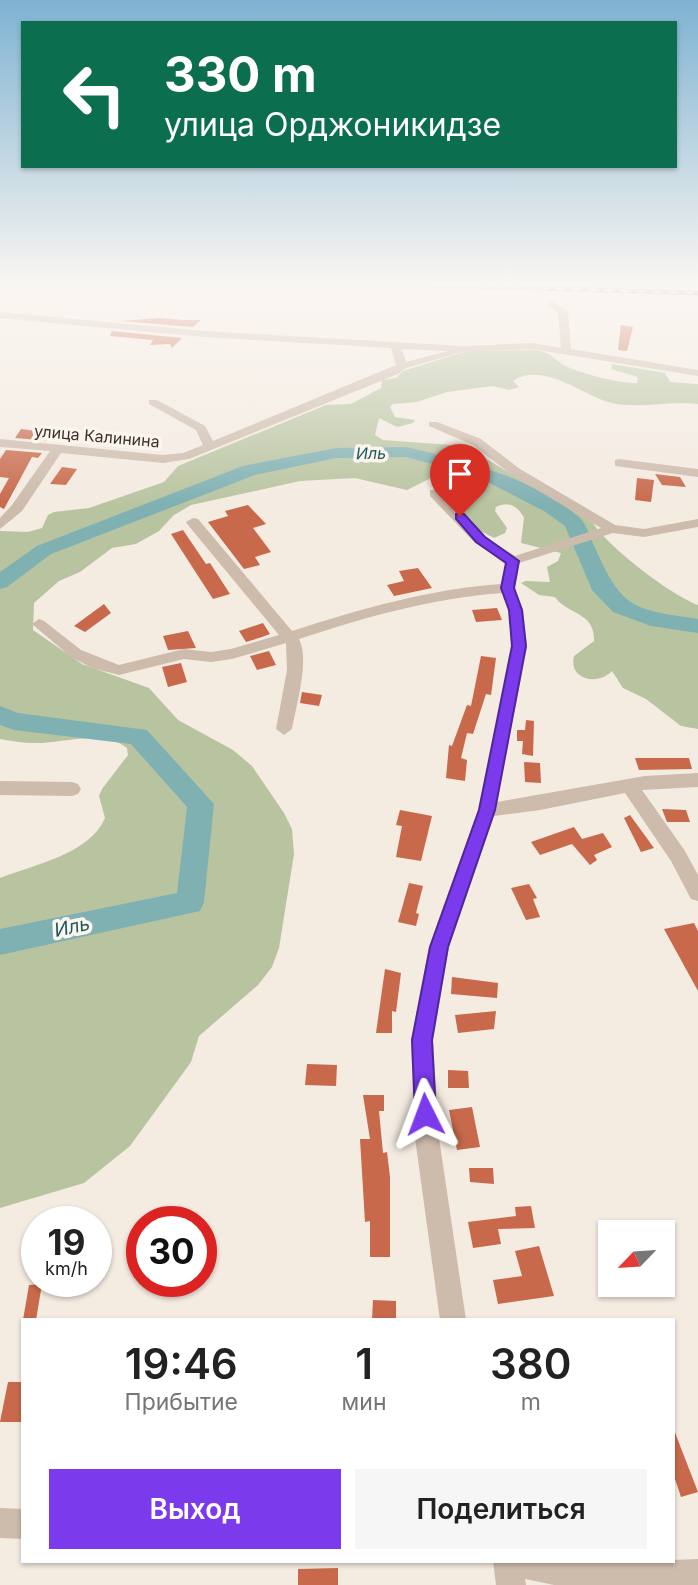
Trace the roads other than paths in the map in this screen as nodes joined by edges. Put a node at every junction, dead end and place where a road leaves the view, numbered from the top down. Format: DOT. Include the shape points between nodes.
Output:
graph roads {
  1 [pos="400,359"];
  2 [pos="436,359"];
  3 [pos="614,359"];
  4 [pos="402,366"];
  5 [pos="698,373"];
  6 [pos="153,402"];
  7 [pos="433,425"];
  8 [pos="0,443"];
  9 [pos="210,447"];
  10 [pos="58,448"];
  11 [pos="619,463"];
  12 [pos="698,473"];
  13 [pos="434,493"];
  14 [pos="194,522"];
  15 [pos="698,523"];
  16 [pos="0,525"];
  17 [pos="607,530"];
  18 [pos="513,561"];
  19 [pos="508,588"];
  20 [pos="39,624"];
  21 [pos="291,638"];
  22 [pos="284,729"];
  23 [pos="698,780"];
  24 [pos="629,787"];
  25 [pos="0,788"];
  26 [pos="72,789"];
  27 [pos="487,810"];
  28 [pos="698,893"];
  29 [pos="453,1318"];
  30 [pos="0,1523"];
  31 [pos="21,1524"];
  32 [pos="510,1563"];
  33 [pos="520,1563"];
  34 [pos="698,1574"];
  35 [pos="511,1585"];
  1 -- 4 [label="street"];
  2 -- 4 [label="street, улица Калинина"];
  3 -- 5 [label="street"];
  4 -- 9 [label="street, улица Калинина"];
  6 -- 9 [label="street" via="201,428"];
  7 -- 17 [label="street" via="477,442"];
  8 -- 10 [label="street, улица Калинина"];
  9 -- 10 [label="street, улица Калинина" via="163,459"];
  10 -- 16 [label="street"];
  11 -- 12 [label="street"];
  13 -- 18 [label="street" via="480,540"];
  14 -- 21 [label="street"];
  15 -- 17 [label="street" via="645,533"];
  17 -- 18 [label="street"];
  18 -- 19 [label="street"];
  19 -- 21 [label="street" via="397,605"];
  19 -- 27 [label="street" via="516,610 519,646"];
  20 -- 21 [label="street" via="59,643 108,669 119,670 184,654 232,654"];
  21 -- 22 [label="street" via="295,670"];
  23 -- 24 [label="street" via="667,779"];
  24 -- 27 [label="street" via="518,809"];
  24 -- 28 [label="street"];
  25 -- 26 [label="street"];
  27 -- 29 [label="street" via="439,947 422,1040 426,1138"];
  30 -- 31 [label="street"];
  32 -- 35 [label="street"];
  33 -- 34 [label="street" via="592,1578"];
}
